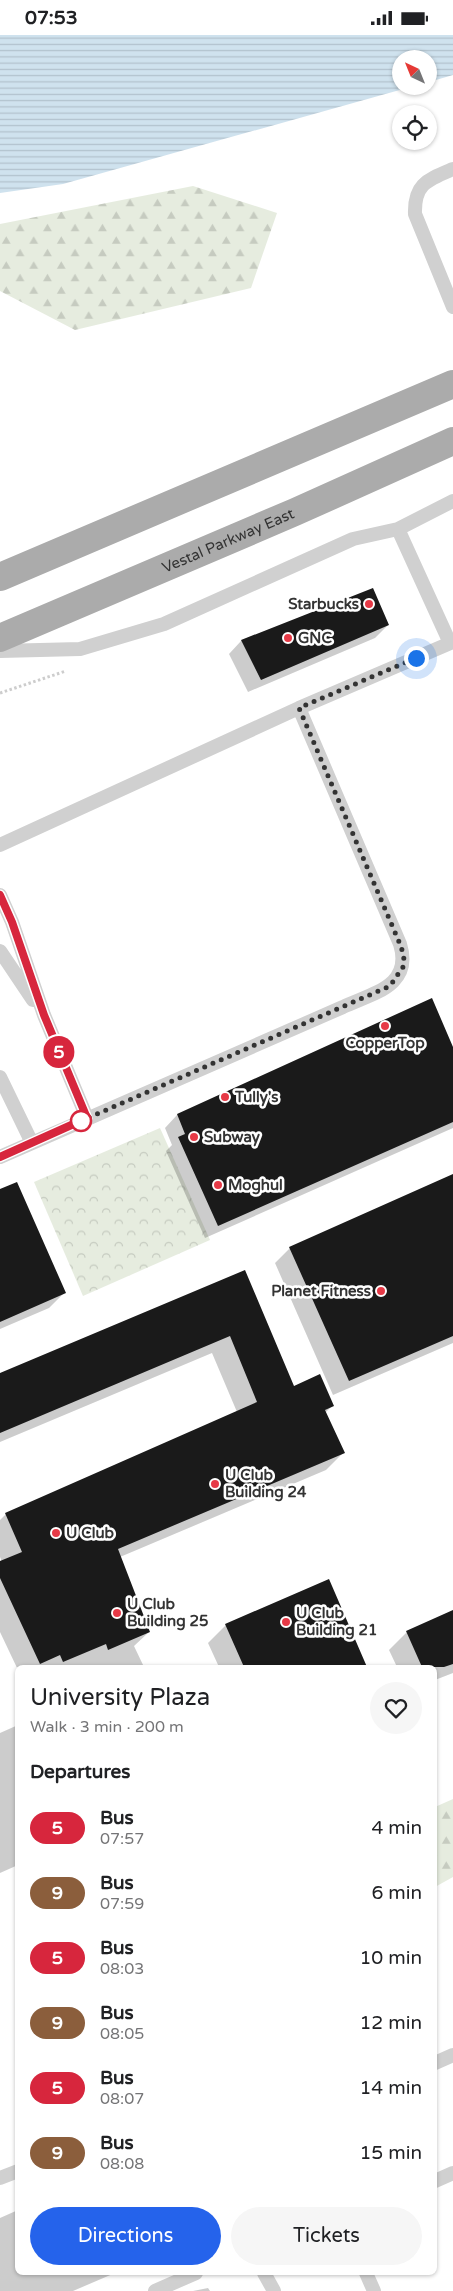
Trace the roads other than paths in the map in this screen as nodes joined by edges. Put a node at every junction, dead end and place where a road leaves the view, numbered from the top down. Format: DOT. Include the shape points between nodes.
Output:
graph roads {
  1 [pos="453,169"];
  2 [pos="453,307"];
  3 [pos="453,384"];
  4 [pos="453,441"];
  5 [pos="453,501"];
  6 [pos="398,529"];
  7 [pos="0,577"];
  8 [pos="0,638"];
  9 [pos="452,643"];
  10 [pos="0,651"];
  11 [pos="299,708"];
  12 [pos="0,845"];
  13 [pos="0,895"];
  14 [pos="0,951"];
  15 [pos="44,1015"];
  16 [pos="0,1077"];
  17 [pos="87,1118"];
  18 [pos="32,1143"];
  19 [pos="0,1157"];
  20 [pos="453,2055"];
  21 [pos="437,2062"];
  22 [pos="15,2172"];
  23 [pos="453,2173"];
  24 [pos="0,2178"];
  25 [pos="437,2180"];
  26 [pos="191,2275"];
  27 [pos="265,2275"];
  28 [pos="367,2275"];
  29 [pos="154,2291"];
  30 [pos="274,2291"];
  31 [pos="374,2291"];
  1 -- 2 [label="lane" via="422,185 415,199 415,214"];
  3 -- 7 [label="main road"];
  4 -- 8 [label="main road, Vestal Parkway East"];
  5 -- 6 [label="lane"];
  6 -- 9 [label="lane"];
  6 -- 10 [label="lane" via="353,539 172,624 80,649"];
  9 -- 11 [label="lane"];
  11 -- 12 [label="lane"];
  11 -- 17 [label="lane" via="400,944 403,967 390,986"];
  13 -- 15 [label="lane"];
  14 -- 15 [label="lane"];
  15 -- 17 [label="lane"];
  16 -- 18 [label="lane"];
  17 -- 18 [label="lane"];
  18 -- 19 [label="lane"];
  20 -- 21 [label="lane"];
  22 -- 24 [label="lane"];
  23 -- 25 [label="lane"];
  26 -- 29 [label="lane"];
  27 -- 30 [label="lane"];
  28 -- 31 [label="lane"];
}
